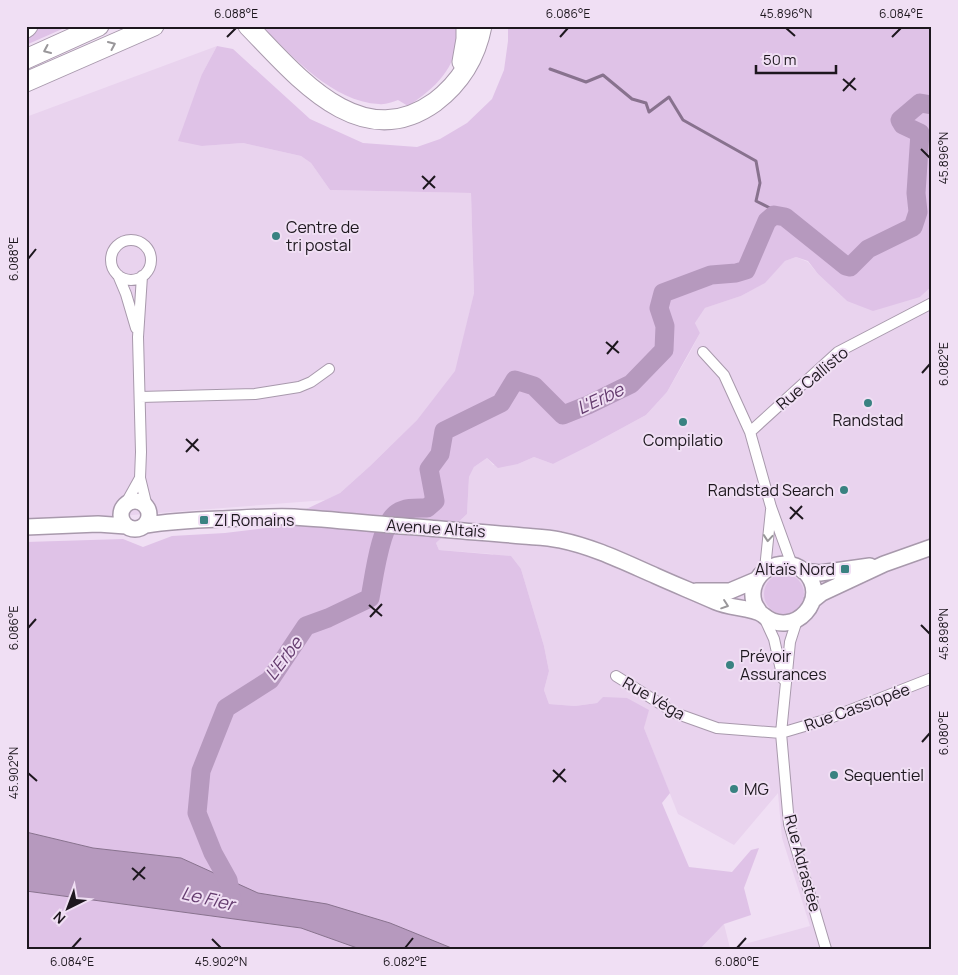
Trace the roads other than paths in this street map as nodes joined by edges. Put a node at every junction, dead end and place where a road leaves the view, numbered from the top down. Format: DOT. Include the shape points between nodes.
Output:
graph roads {
  1 [pos="99,26"];
  2 [pos="154,26"];
  3 [pos="248,26"];
  4 [pos="466,26"];
  5 [pos="482,26"];
  6 [pos="26,59"];
  7 [pos="26,82"];
  8 [pos="448,90"];
  9 [pos="118,274"];
  10 [pos="142,276"];
  11 [pos="932,302"];
  12 [pos="138,336"];
  13 [pos="703,352"];
  14 [pos="329,369"];
  15 [pos="140,397"];
  16 [pos="750,432"];
  17 [pos="140,478"];
  18 [pos="771,507"];
  19 [pos="124,514"];
  20 [pos="147,514"];
  21 [pos="26,527"];
  22 [pos="932,547"];
  23 [pos="884,564"];
  24 [pos="798,568"];
  25 [pos="760,574"];
  26 [pos="692,591"];
  27 [pos="812,601"];
  28 [pos="762,614"];
  29 [pos="797,620"];
  30 [pos="616,676"];
  31 [pos="932,678"];
  32 [pos="785,687"];
  33 [pos="781,733"];
  34 [pos="826,949"];
  1 -- 6 [label="highway, one-way"];
  7 -- 2 [label="highway, one-way"];
  3 -- 8 [label="highway" via="301,80 331,104 352,114 383,119 407,116 431,104"];
  4 -- 8 [label="highway" via="462,63"];
  5 -- 8 [label="highway" via="468,67"];
  9 -- 10 [label="street" via="129,280"];
  9 -- 10 [label="street" via="112,264 112,253 122,242 133,240 144,245 150,255 150,267"];
  9 -- 12 [label="street"];
  10 -- 12 [label="street"];
  11 -- 16 [label="street, Rue Callisto" via="838,352"];
  12 -- 15 [label="street"];
  13 -- 16 [label="street" via="724,375"];
  14 -- 15 [label="street" via="298,387 255,394"];
  15 -- 17 [label="street"];
  16 -- 18 [label="street"];
  17 -- 19 [label="street"];
  17 -- 20 [label="street"];
  18 -- 24 [label="street"];
  18 -- 25 [label="street, one-way"];
  19 -- 20 [label="street" via="131,502 137,501"];
  19 -- 20 [label="street" via="136,530 142,528"];
  19 -- 21 [label="street" via="98,524"];
  20 -- 26 [label="street, Avenue Altaïs" via="171,521 291,517 559,540 601,552"];
  22 -- 23 [label="street"];
  23 -- 24 [label="street" via="820,573"];
  23 -- 27 [label="street" via="822,593"];
  24 -- 25 [label="street" via="778,564"];
  24 -- 27 [label="street" via="810,580"];
  25 -- 26 [label="street, Avenue Altaïs" via="730,591"];
  25 -- 28 [label="street" via="753,591 754,603"];
  26 -- 28 [label="street, Avenue Altaïs, one-way" via="720,604"];
  27 -- 29 [label="street" via="807,612"];
  28 -- 29 [label="street" via="783,624"];
  28 -- 32 [label="street, Rue Adrastée" via="774,640"];
  29 -- 32 [label="street, Rue Adrastée" via="790,642"];
  30 -- 33 [label="street, Rue Véga" via="675,713 718,728"];
  31 -- 33 [label="street, Rue Cassiopée" via="825,720"];
  32 -- 33 [label="street, Rue Adrastée"];
  33 -- 34 [label="street, Rue Adrastée" via="789,824"];
}
